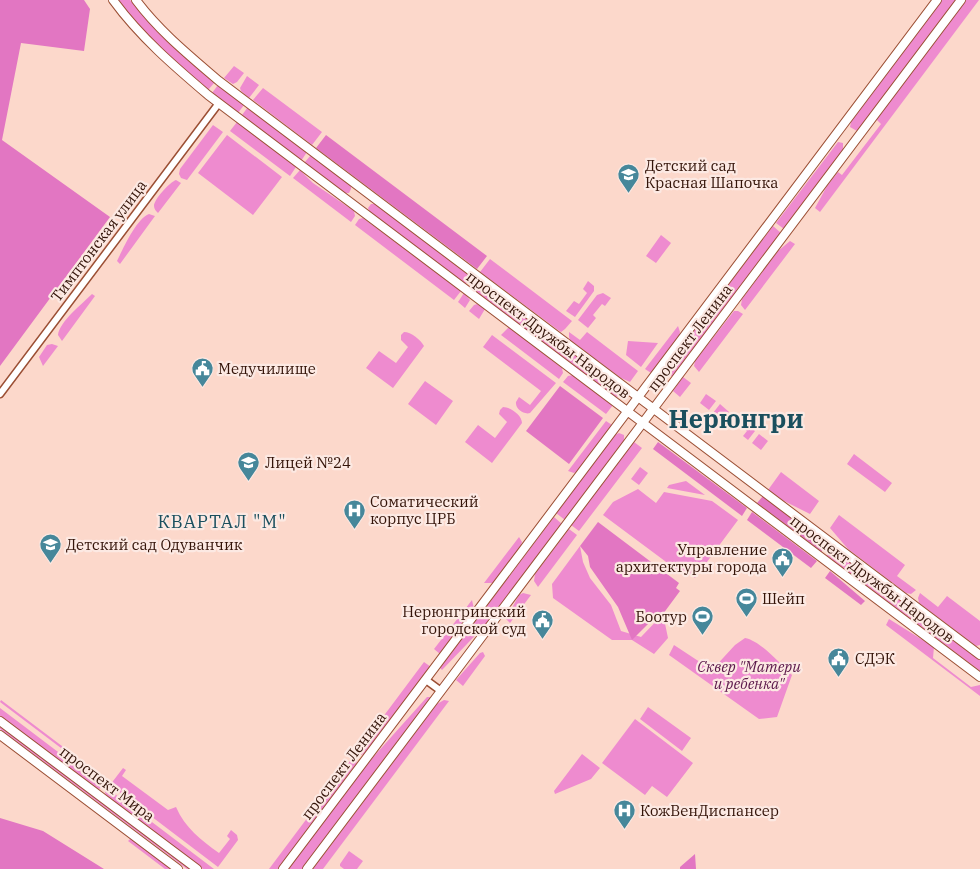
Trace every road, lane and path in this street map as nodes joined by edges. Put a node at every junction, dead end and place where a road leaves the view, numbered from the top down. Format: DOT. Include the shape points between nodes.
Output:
graph roads {
  1 [pos="113,0"];
  2 [pos="136,0"];
  3 [pos="937,0"];
  4 [pos="961,0"];
  5 [pos="219,103"];
  6 [pos="0,394"];
  7 [pos="639,397"];
  8 [pos="654,409"];
  9 [pos="628,412"];
  10 [pos="643,424"];
  11 [pos="980,655"];
  12 [pos="980,677"];
  13 [pos="426,680"];
  14 [pos="441,692"];
  15 [pos="0,721"];
  16 [pos="0,735"];
  17 [pos="178,869"];
  18 [pos="197,869"];
  19 [pos="283,869"];
  20 [pos="307,869"];
  1 -- 5 [label="street, проспект Дружбы Народов" via="167,60"];
  2 -- 7 [label="street, проспект Дружбы Народов" via="180,48 219,81"];
  3 -- 7 [label="street, проспект Ленина"];
  4 -- 8 [label="street, проспект Ленина"];
  5 -- 6 [label="street, Тимптонская улица"];
  5 -- 9 [label="street, проспект Дружбы Народов"];
  7 -- 8 [label="street, проспект Дружбы Народов"];
  7 -- 9 [label="street, проспект Ленина"];
  8 -- 10 [label="street, проспект Ленина"];
  8 -- 11 [label="street, проспект Дружбы Народов"];
  9 -- 10 [label="street, проспект Дружбы Народов"];
  9 -- 13 [label="street, проспект Ленина"];
  10 -- 12 [label="street, проспект Дружбы Народов"];
  10 -- 14 [label="street, проспект Ленина"];
  13 -- 14 [label="street"];
  13 -- 19 [label="street, проспект Ленина"];
  14 -- 20 [label="street, проспект Ленина"];
  15 -- 18 [label="street, проспект Мира"];
  16 -- 17 [label="street, проспект Мира"];
}
